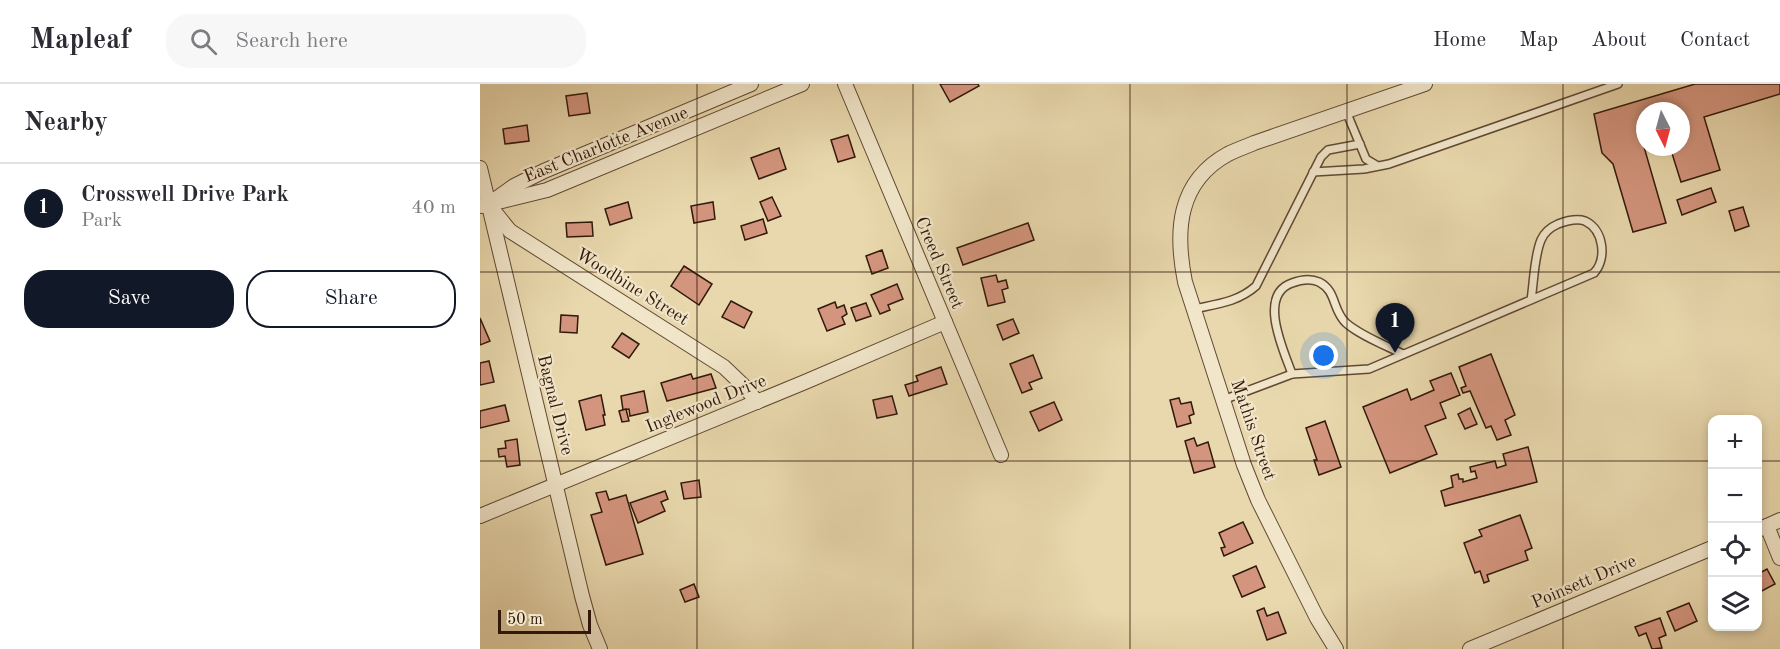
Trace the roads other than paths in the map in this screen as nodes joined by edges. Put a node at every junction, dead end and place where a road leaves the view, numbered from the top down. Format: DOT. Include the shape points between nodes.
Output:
graph roads {
  1 [pos="751,84"];
  2 [pos="802,84"];
  3 [pos="845,84"];
  4 [pos="1425,84"];
  5 [pos="1618,84"];
  6 [pos="1346,111"];
  7 [pos="1360,144"];
  8 [pos="1376,165"];
  9 [pos="480,168"];
  10 [pos="1313,172"];
  11 [pos="484,205"];
  12 [pos="1531,300"];
  13 [pos="1194,309"];
  14 [pos="945,322"];
  15 [pos="1403,354"];
  16 [pos="1292,374"];
  17 [pos="1223,400"];
  18 [pos="756,402"];
  19 [pos="1001,455"];
  20 [pos="556,485"];
  21 [pos="480,516"];
  22 [pos="1780,520"];
  23 [pos="1762,528"];
  24 [pos="1708,550"];
  25 [pos="1780,558"];
  26 [pos="600,649"];
  27 [pos="1336,649"];
  28 [pos="1470,649"];
  1 -- 11 [label="street, East Charlotte Avenue" via="544,171"];
  2 -- 11 [label="street, East Charlotte Avenue" via="547,190"];
  3 -- 14 [label="street, Creed Street"];
  4 -- 6 [label="street, Mathis Street"];
  5 -- 8 [label="lane" via="1389,164"];
  6 -- 7 [label="lane"];
  6 -- 13 [label="street, Mathis Street" via="1228,154 1192,188 1179,228 1180,259"];
  7 -- 8 [label="lane" via="1366,159"];
  7 -- 10 [label="lane" via="1328,150"];
  8 -- 10 [label="lane"];
  9 -- 11 [label="street, Bagnal Drive"];
  10 -- 13 [label="lane" via="1256,286 1236,299"];
  11 -- 18 [label="street, Woodbine Street" via="510,231 724,367"];
  11 -- 20 [label="street, Bagnal Drive"];
  12 -- 12 [label="lane" via="1594,273 1602,258 1594,227 1583,220 1552,226 1538,251"];
  12 -- 15 [label="lane"];
  13 -- 17 [label="street, Mathis Street"];
  14 -- 18 [label="street, Inglewood Drive"];
  14 -- 19 [label="street, Creed Street"];
  15 -- 16 [label="lane" via="1369,369"];
  15 -- 16 [label="lane" via="1346,322 1338,313 1330,289 1305,279 1280,290 1275,302 1276,326"];
  16 -- 17 [label="lane"];
  17 -- 27 [label="street, Mathis Street" via="1258,500"];
  18 -- 20 [label="street, Inglewood Drive"];
  20 -- 21 [label="street, Inglewood Drive"];
  20 -- 26 [label="street, Bagnal Drive" via="582,596"];
  22 -- 23 [label="street"];
  23 -- 25 [label="street"];
  24 -- 28 [label="street, Poinsett Drive"];
}
